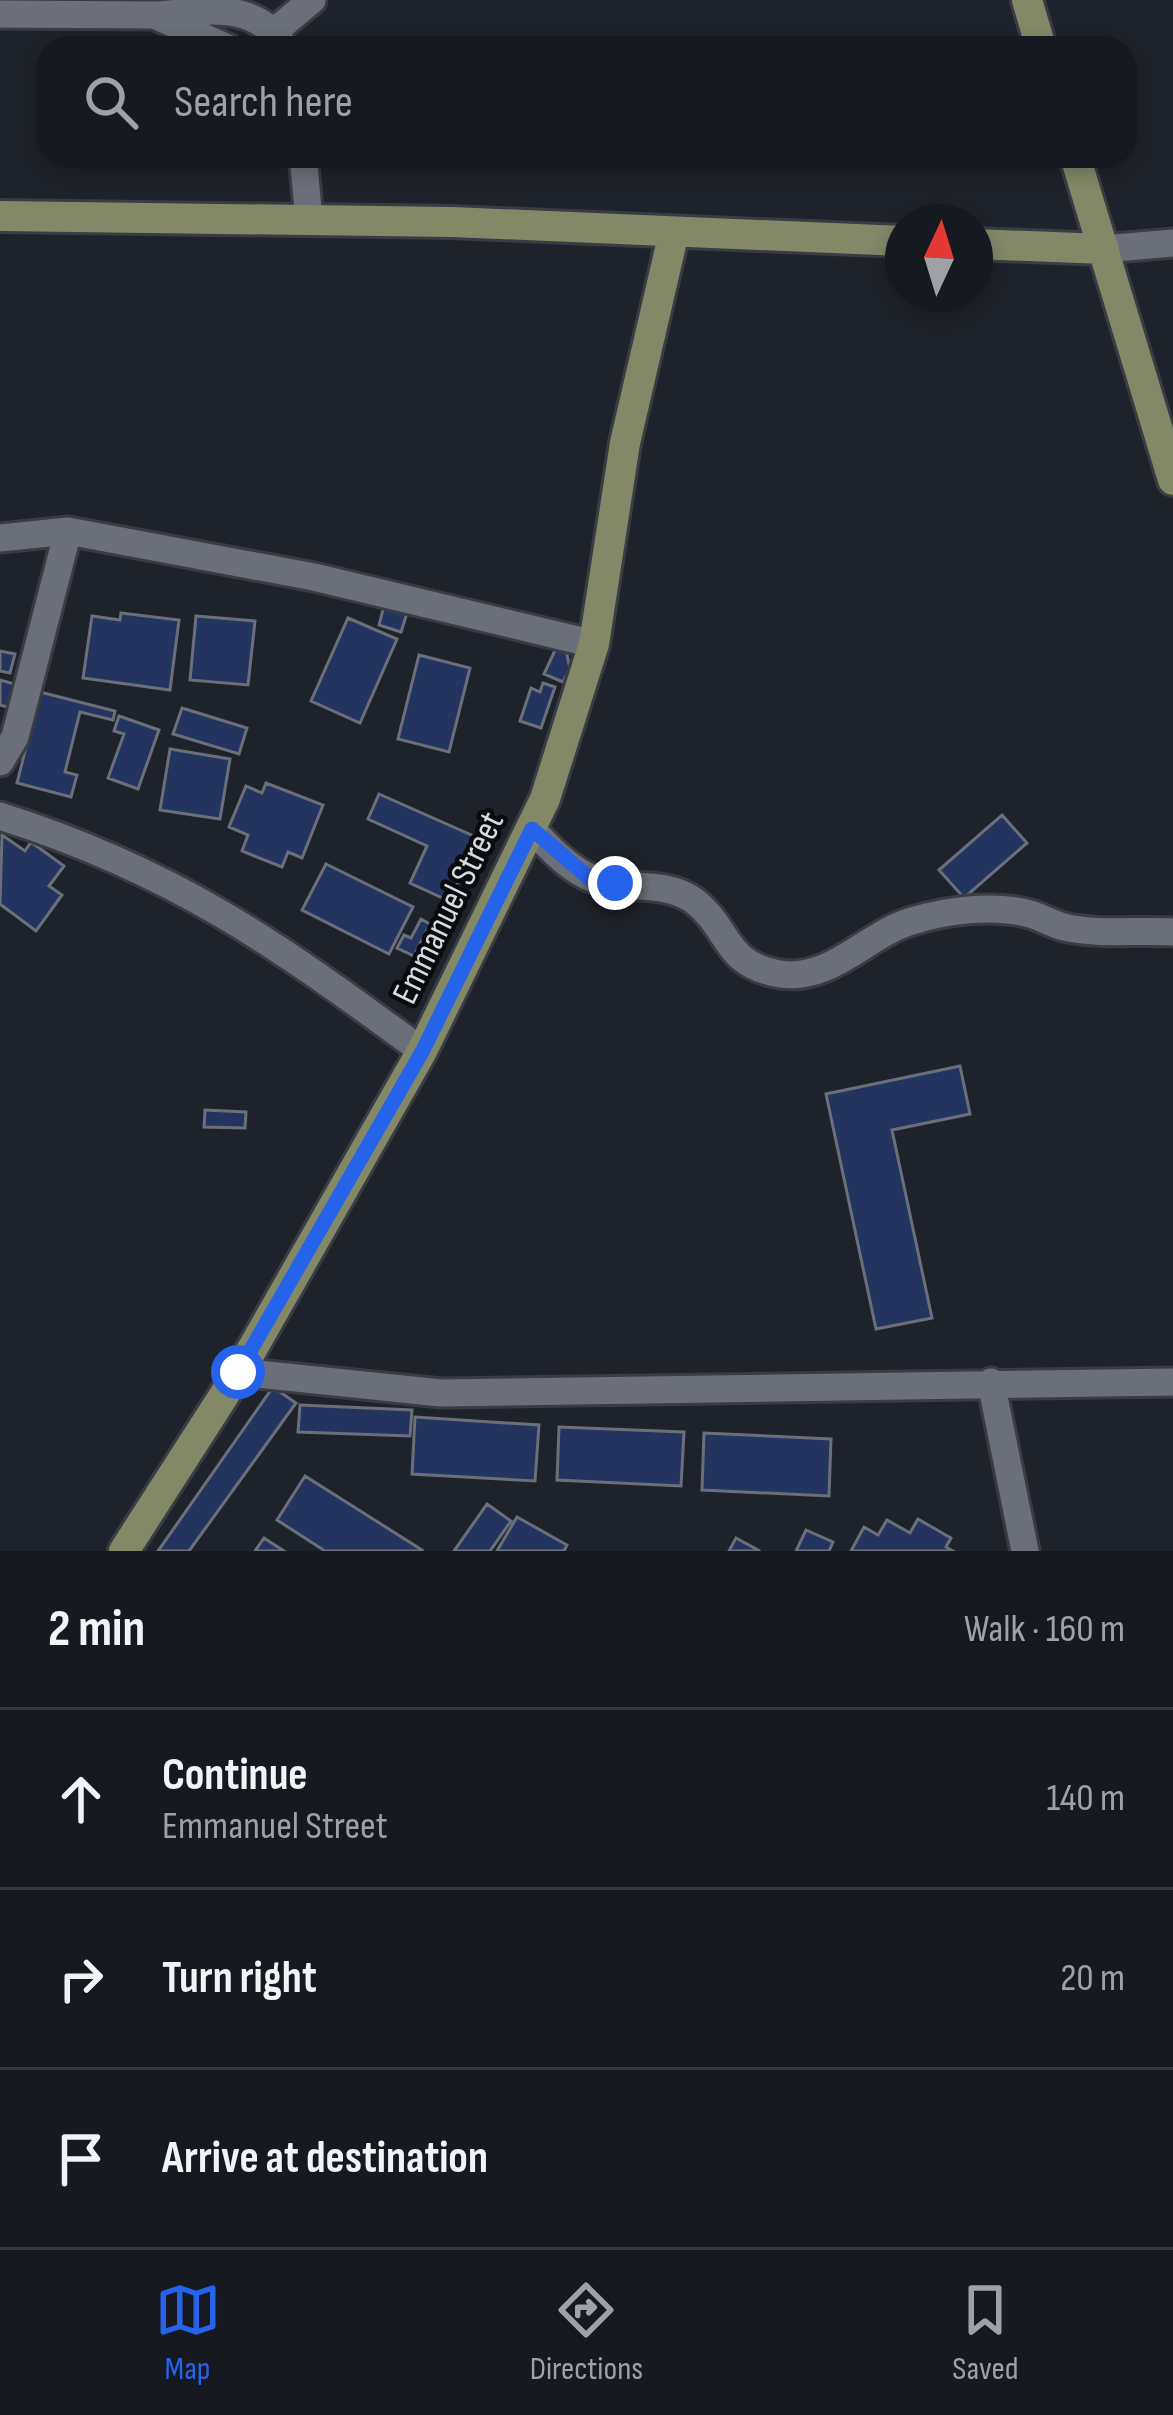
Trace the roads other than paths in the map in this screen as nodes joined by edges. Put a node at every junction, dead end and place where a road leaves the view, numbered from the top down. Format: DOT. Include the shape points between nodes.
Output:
graph roads {
  1 [pos="312,0"];
  2 [pos="1027,0"];
  3 [pos="6,11"];
  4 [pos="154,15"];
  5 [pos="201,36"];
  6 [pos="277,36"];
  7 [pos="282,36"];
  8 [pos="1038,36"];
  9 [pos="304,168"];
  10 [pos="1079,168"];
  11 [pos="0,216"];
  12 [pos="309,219"];
  13 [pos="674,232"];
  14 [pos="885,240"];
  15 [pos="1173,244"];
  16 [pos="993,245"];
  17 [pos="1104,249"];
  18 [pos="1173,480"];
  19 [pos="68,531"];
  20 [pos="0,538"];
  21 [pos="594,644"];
  22 [pos="0,762"];
  23 [pos="0,816"];
  24 [pos="532,829"];
  25 [pos="1173,932"];
  26 [pos="422,1052"];
  27 [pos="238,1372"];
  28 [pos="991,1382"];
  29 [pos="1173,1382"];
  30 [pos="124,1551"];
  31 [pos="1025,1551"];
  1 -- 7 [label="street"];
  2 -- 8 [label="main road"];
  3 -- 4 [label="street"];
  4 -- 5 [label="street"];
  4 -- 6 [label="street" via="235,9 256,15"];
  9 -- 12 [label="street"];
  10 -- 17 [label="main road"];
  11 -- 12 [label="main road"];
  12 -- 13 [label="main road"];
  13 -- 14 [label="main road"];
  13 -- 21 [label="main road, Emmanuel Street" via="626,443"];
  15 -- 17 [label="street"];
  16 -- 17 [label="main road"];
  17 -- 18 [label="main road"];
  19 -- 20 [label="street"];
  19 -- 21 [label="street" via="314,577"];
  19 -- 22 [label="street" via="15,737"];
  21 -- 24 [label="main road, Emmanuel Street"];
  23 -- 26 [label="street" via="174,884 269,939"];
  24 -- 25 [label="street" via="589,878 666,888 693,900 735,958 781,974 849,957 914,920 988,909 1066,928"];
  24 -- 26 [label="main road, Emmanuel Street"];
  26 -- 27 [label="main road, Emmanuel Street"];
  27 -- 28 [label="street" via="441,1393"];
  27 -- 30 [label="main road, Emmanuel Street"];
  28 -- 29 [label="street"];
  28 -- 31 [label="street"];
}
